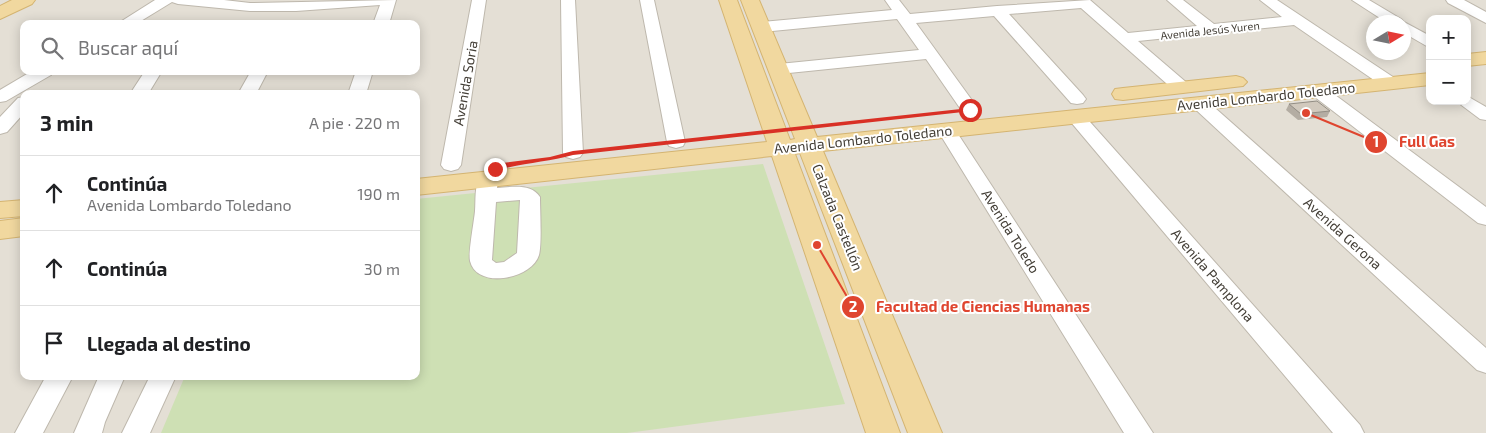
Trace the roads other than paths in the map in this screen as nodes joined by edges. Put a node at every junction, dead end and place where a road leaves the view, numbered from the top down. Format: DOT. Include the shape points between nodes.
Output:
graph roads {
  1 [pos="26,0"];
  2 [pos="166,0"];
  3 [pos="178,0"];
  4 [pos="382,0"];
  5 [pos="389,0"];
  6 [pos="479,0"];
  7 [pos="568,0"];
  8 [pos="647,0"];
  9 [pos="728,0"];
  10 [pos="750,0"];
  11 [pos="892,0"];
  12 [pos="1174,0"];
  13 [pos="1267,0"];
  14 [pos="1359,0"];
  15 [pos="1082,1"];
  16 [pos="1459,3"];
  17 [pos="1486,4"];
  18 [pos="296,7"];
  19 [pos="997,10"];
  20 [pos="0,13"];
  21 [pos="1384,15"];
  22 [pos="903,16"];
  23 [pos="1486,18"];
  24 [pos="132,20"];
  25 [pos="288,20"];
  26 [pos="382,20"];
  27 [pos="1297,20"];
  28 [pos="761,26"];
  29 [pos="1212,30"];
  30 [pos="1411,31"];
  31 [pos="1123,38"];
  32 [pos="1426,41"];
  33 [pos="930,54"];
  34 [pos="1486,58"];
  35 [pos="1471,60"];
  36 [pos="1426,64"];
  37 [pos="779,69"];
  38 [pos="1371,69"];
  39 [pos="1486,73"];
  40 [pos="38,75"];
  41 [pos="48,75"];
  42 [pos="151,75"];
  43 [pos="258,75"];
  44 [pos="364,75"];
  45 [pos="1471,75"];
  46 [pos="1426,79"];
  47 [pos="1390,83"];
  48 [pos="1181,87"];
  49 [pos="35,90"];
  50 [pos="142,90"];
  51 [pos="249,90"];
  52 [pos="358,90"];
  53 [pos="1317,90"];
  54 [pos="0,98"];
  55 [pos="1200,104"];
  56 [pos="1471,105"];
  57 [pos="20,106"];
  58 [pos="1077,108"];
  59 [pos="970,110"];
  60 [pos="1486,115"];
  61 [pos="0,128"];
  62 [pos="947,131"];
  63 [pos="806,136"];
  64 [pos="778,139"];
  65 [pos="676,142"];
  66 [pos="573,153"];
  67 [pos="451,165"];
  68 [pos="420,168"];
  69 [pos="420,178"];
  70 [pos="420,187"];
  71 [pos="492,187"];
  72 [pos="20,208"];
  73 [pos="0,210"];
  74 [pos="1486,218"];
  75 [pos="20,228"];
  76 [pos="0,230"];
  77 [pos="1486,363"];
  78 [pos="58,380"];
  79 [pos="110,380"];
  80 [pos="161,380"];
  81 [pos="29,433"];
  82 [pos="88,433"];
  83 [pos="136,433"];
  84 [pos="883,433"];
  85 [pos="925,433"];
  86 [pos="1139,433"];
  87 [pos="1350,433"];
  1 -- 20 [label="main road"];
  2 -- 24 [label="street"];
  3 -- 18 [label="street" via="234,7"];
  4 -- 18 [label="street"];
  5 -- 26 [label="street"];
  6 -- 67 [label="street, Avenida Soria"];
  7 -- 66 [label="street"];
  8 -- 65 [label="street"];
  9 -- 64 [label="main road, Calzada Castellón"];
  10 -- 28 [label="main road, Calzada Castellón"];
  11 -- 22 [label="street"];
  12 -- 29 [label="street"];
  13 -- 27 [label="street"];
  14 -- 21 [label="street"];
  15 -- 19 [label="street"];
  15 -- 31 [label="street"];
  16 -- 17 [label="street"];
  16 -- 23 [label="street"];
  18 -- 25 [label="street"];
  19 -- 22 [label="street"];
  19 -- 58 [label="street, Avenida Pamplona"];
  22 -- 28 [label="street"];
  22 -- 33 [label="street"];
  27 -- 29 [label="street, Avenida Jesús Yuren"];
  27 -- 38 [label="street"];
  28 -- 37 [label="main road, Calzada Castellón"];
  29 -- 31 [label="street, Avenida Jesús Yuren"];
  30 -- 32 [label="street"];
  31 -- 48 [label="street"];
  33 -- 37 [label="street"];
  33 -- 59 [label="street"];
  34 -- 35 [label="main road"];
  36 -- 38 [label="main road, Avenida Lombardo Toledano"];
  37 -- 63 [label="main road, Calzada Castellón"];
  38 -- 47 [label="street"];
  38 -- 48 [label="main road, Avenida Lombardo Toledano"];
  39 -- 45 [label="main road"];
  40 -- 54 [label="street"];
  41 -- 49 [label="street"];
  42 -- 50 [label="street"];
  43 -- 51 [label="street"];
  44 -- 52 [label="street"];
  46 -- 47 [label="main road, Avenida Lombardo Toledano"];
  47 -- 53 [label="main road, Avenida Lombardo Toledano"];
  48 -- 58 [label="main road, Avenida Lombardo Toledano"];
  53 -- 55 [label="main road, Avenida Lombardo Toledano"];
  53 -- 74 [label="street"];
  55 -- 58 [label="main road, Avenida Lombardo Toledano"];
  55 -- 77 [label="street, Avenida Gerona"];
  56 -- 60 [label="street"];
  57 -- 61 [label="street"];
  58 -- 59 [label="main road, Avenida Lombardo Toledano"];
  58 -- 62 [label="main road, Avenida Lombardo Toledano"];
  58 -- 87 [label="street, Avenida Pamplona"];
  59 -- 63 [label="main road, Avenida Lombardo Toledano"];
  62 -- 63 [label="main road, Avenida Lombardo Toledano"];
  62 -- 86 [label="street, Avenida Toledo"];
  63 -- 64 [label="main road, Avenida Lombardo Toledano"];
  63 -- 85 [label="main road, Calzada Castellón"];
  64 -- 65 [label="main road, Avenida Lombardo Toledano"];
  64 -- 71 [label="main road, Avenida Lombardo Toledano"];
  64 -- 84 [label="main road, Calzada Castellón"];
  65 -- 66 [label="main road, Avenida Lombardo Toledano"];
  66 -- 67 [label="main road, Avenida Lombardo Toledano"];
  66 -- 71 [label="main road" via="500,166 492,172"];
  67 -- 68 [label="main road, Avenida Lombardo Toledano"];
  67 -- 69 [label="main road" via="439,175"];
  70 -- 71 [label="main road, Avenida Lombardo Toledano"];
  72 -- 73 [label="main road"];
  75 -- 76 [label="main road"];
  78 -- 81 [label="street"];
  79 -- 82 [label="street"];
  80 -- 83 [label="street"];
}
